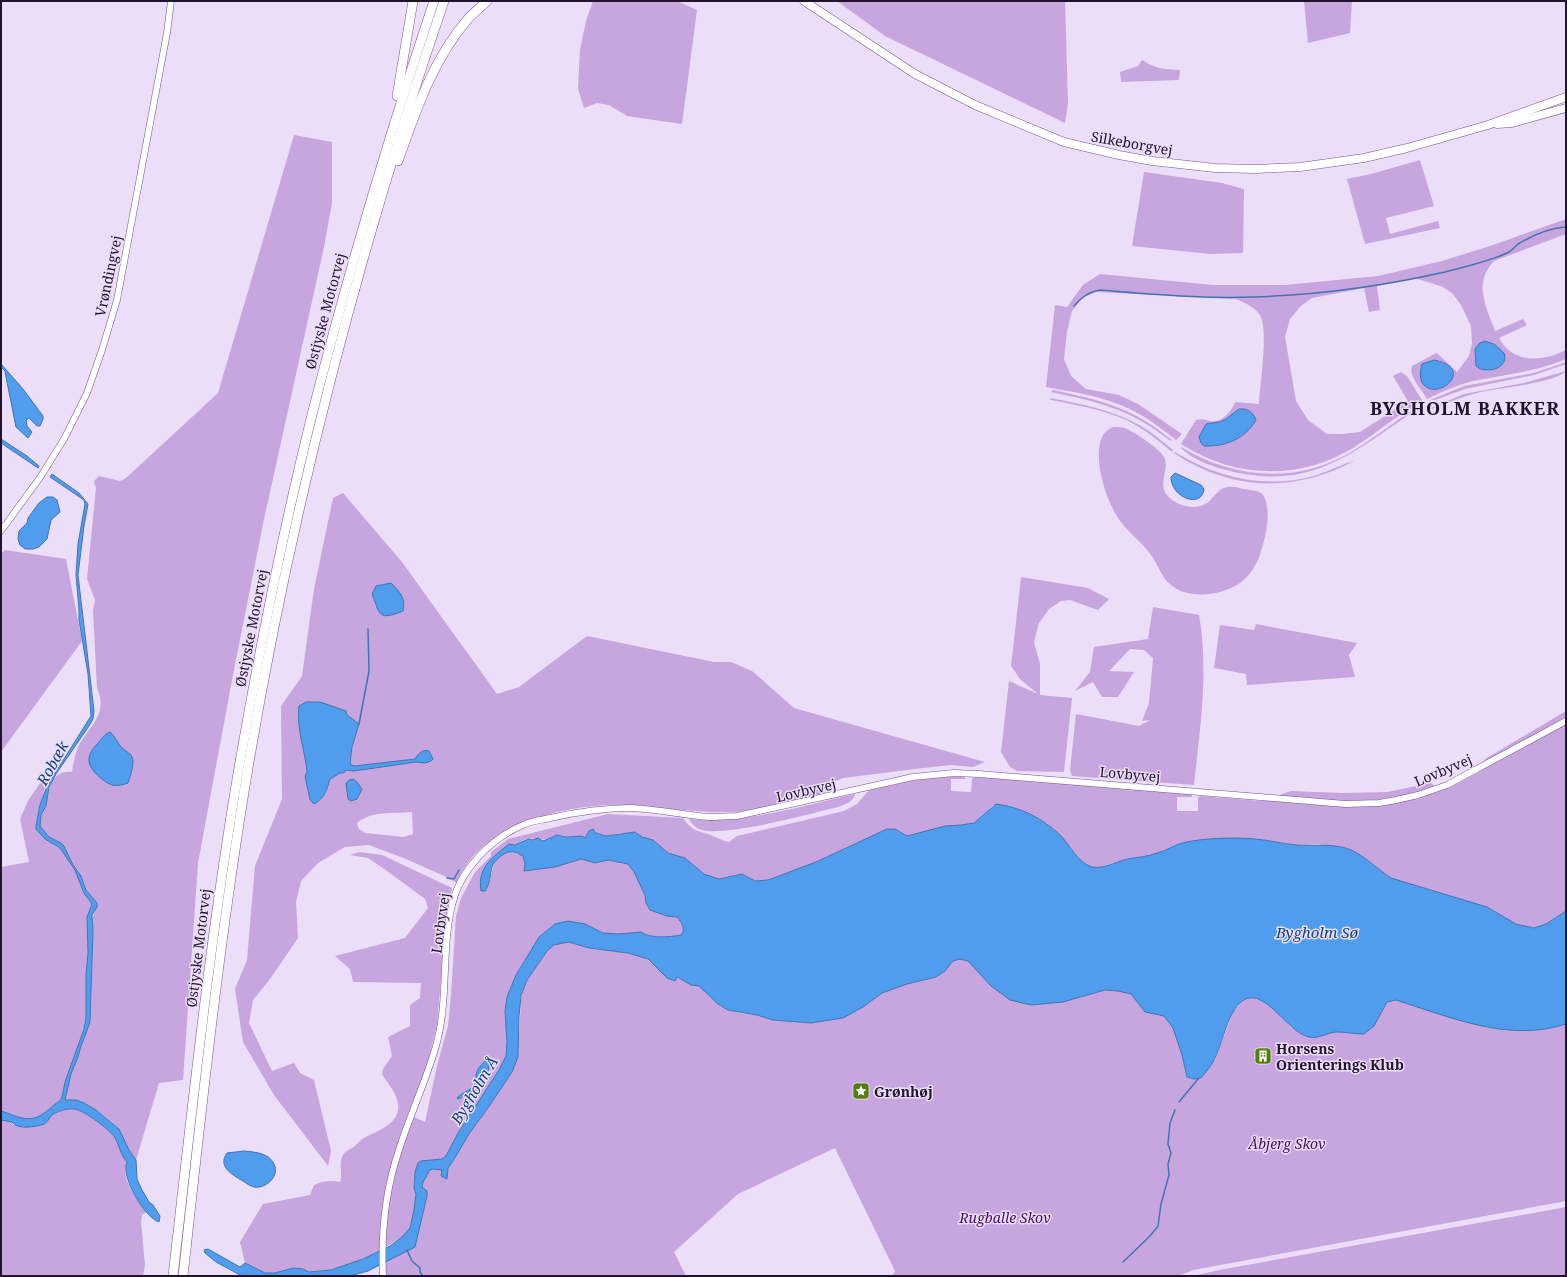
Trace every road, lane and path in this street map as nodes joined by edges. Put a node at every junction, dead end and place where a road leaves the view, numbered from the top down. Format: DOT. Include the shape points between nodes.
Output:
graph roads {
  1 [pos="171,1"];
  2 [pos="413,1"];
  3 [pos="434,1"];
  4 [pos="444,1"];
  5 [pos="487,1"];
  6 [pos="804,1"];
  7 [pos="1566,97"];
  8 [pos="1566,108"];
  9 [pos="1488,125"];
  10 [pos="386,151"];
  11 [pos="379,202"];
  12 [pos="1,531"];
  13 [pos="1566,721"];
  14 [pos="173,1276"];
  15 [pos="182,1276"];
  16 [pos="383,1276"];
  1 -- 12 [label="street, Vrøndingvej" via="166,40 117,300 102,350 70,427 41,476"];
  2 -- 10 [label="highway"];
  3 -- 10 [label="highway, Østjyske Motorvej"];
  4 -- 11 [label="highway, Østjyske Motorvej"];
  5 -- 11 [label="highway" via="468,19 438,62 418,104 392,176"];
  6 -- 9 [label="main road, Silkeborgvej" via="915,74 975,105 1064,142 1119,156 1215,168 1300,167 1378,155"];
  7 -- 9 [label="main road, Silkeborgvej"];
  8 -- 9 [label="main road, Silkeborgvej" via="1512,123"];
  10 -- 14 [label="highway, Østjyske Motorvej" via="316,400 286,527 250,707 215,923"];
  11 -- 15 [label="highway, Østjyske Motorvej" via="323,408 295,529 258,714 225,918"];
  13 -- 16 [label="street, Lovbyvej" via="1447,785 1418,795 1379,803 1345,804 954,773 913,777 738,816 708,817 657,810 609,808 575,812 524,824 492,844 457,886 448,929 441,1028 395,1162 385,1205"];
}
